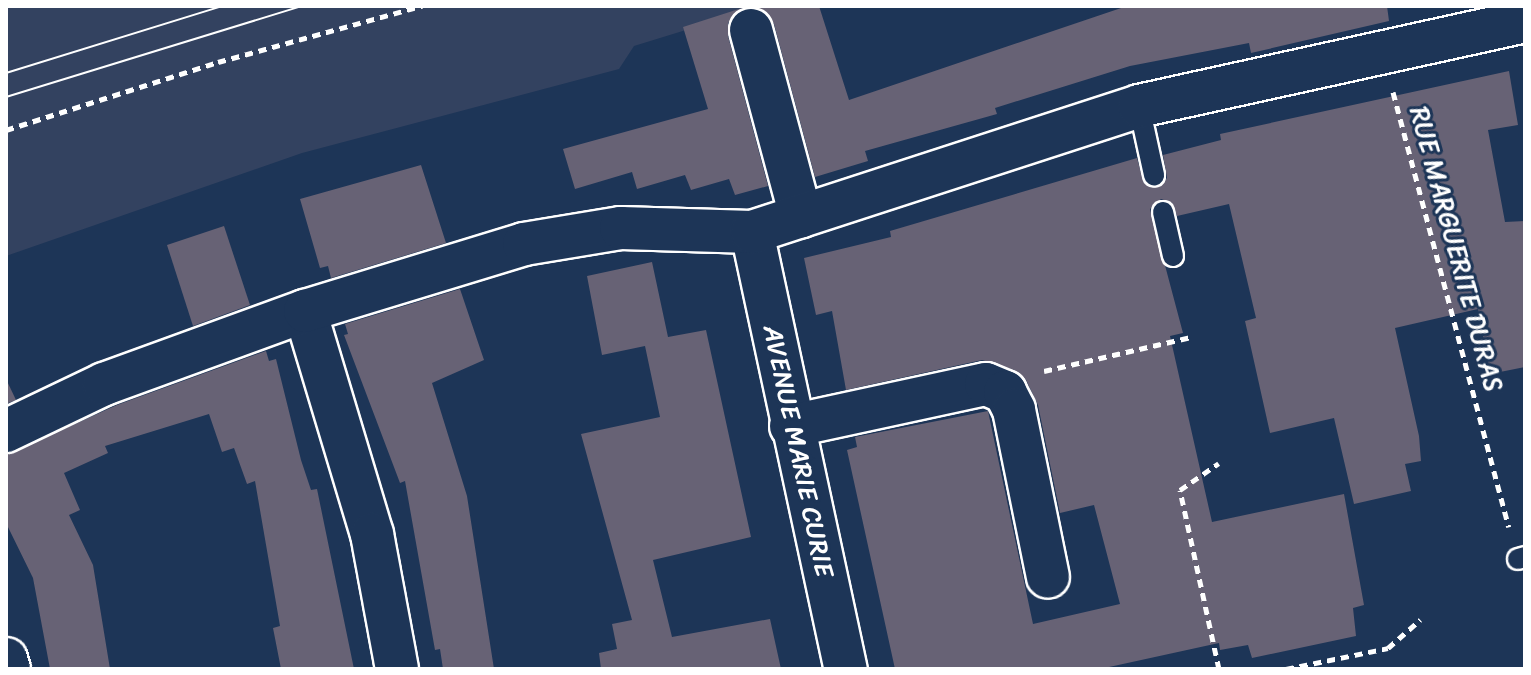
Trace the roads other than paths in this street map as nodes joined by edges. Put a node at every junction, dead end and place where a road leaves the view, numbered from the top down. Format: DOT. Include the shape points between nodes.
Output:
graph roads {
  1 [pos="1525,21"];
  2 [pos="751,30"];
  3 [pos="1139,106"];
  4 [pos="1154,175"];
  5 [pos="1163,212"];
  6 [pos="801,216"];
  7 [pos="752,232"];
  8 [pos="1173,256"];
  9 [pos="305,311"];
  10 [pos="791,426"];
  11 [pos="6,431"];
  12 [pos="1048,577"];
  13 [pos="6,659"];
  14 [pos="9,669"];
  15 [pos="397,669"];
  16 [pos="846,669"];
  1 -- 3 [label="street"];
  2 -- 6 [label="street"];
  3 -- 4 [label="lane"];
  3 -- 6 [label="street"];
  5 -- 8 [label="lane"];
  6 -- 7 [label="street"];
  7 -- 9 [label="street" via="621,228 524,244"];
  7 -- 10 [label="street, AVENUE MARIE CURIE"];
  9 -- 11 [label="street" via="104,384"];
  9 -- 15 [label="street" via="372,534"];
  10 -- 12 [label="street" via="986,384 996,388 1014,410"];
  10 -- 16 [label="street, AVENUE MARIE CURIE"];
  13 -- 14 [label="street"];
}
